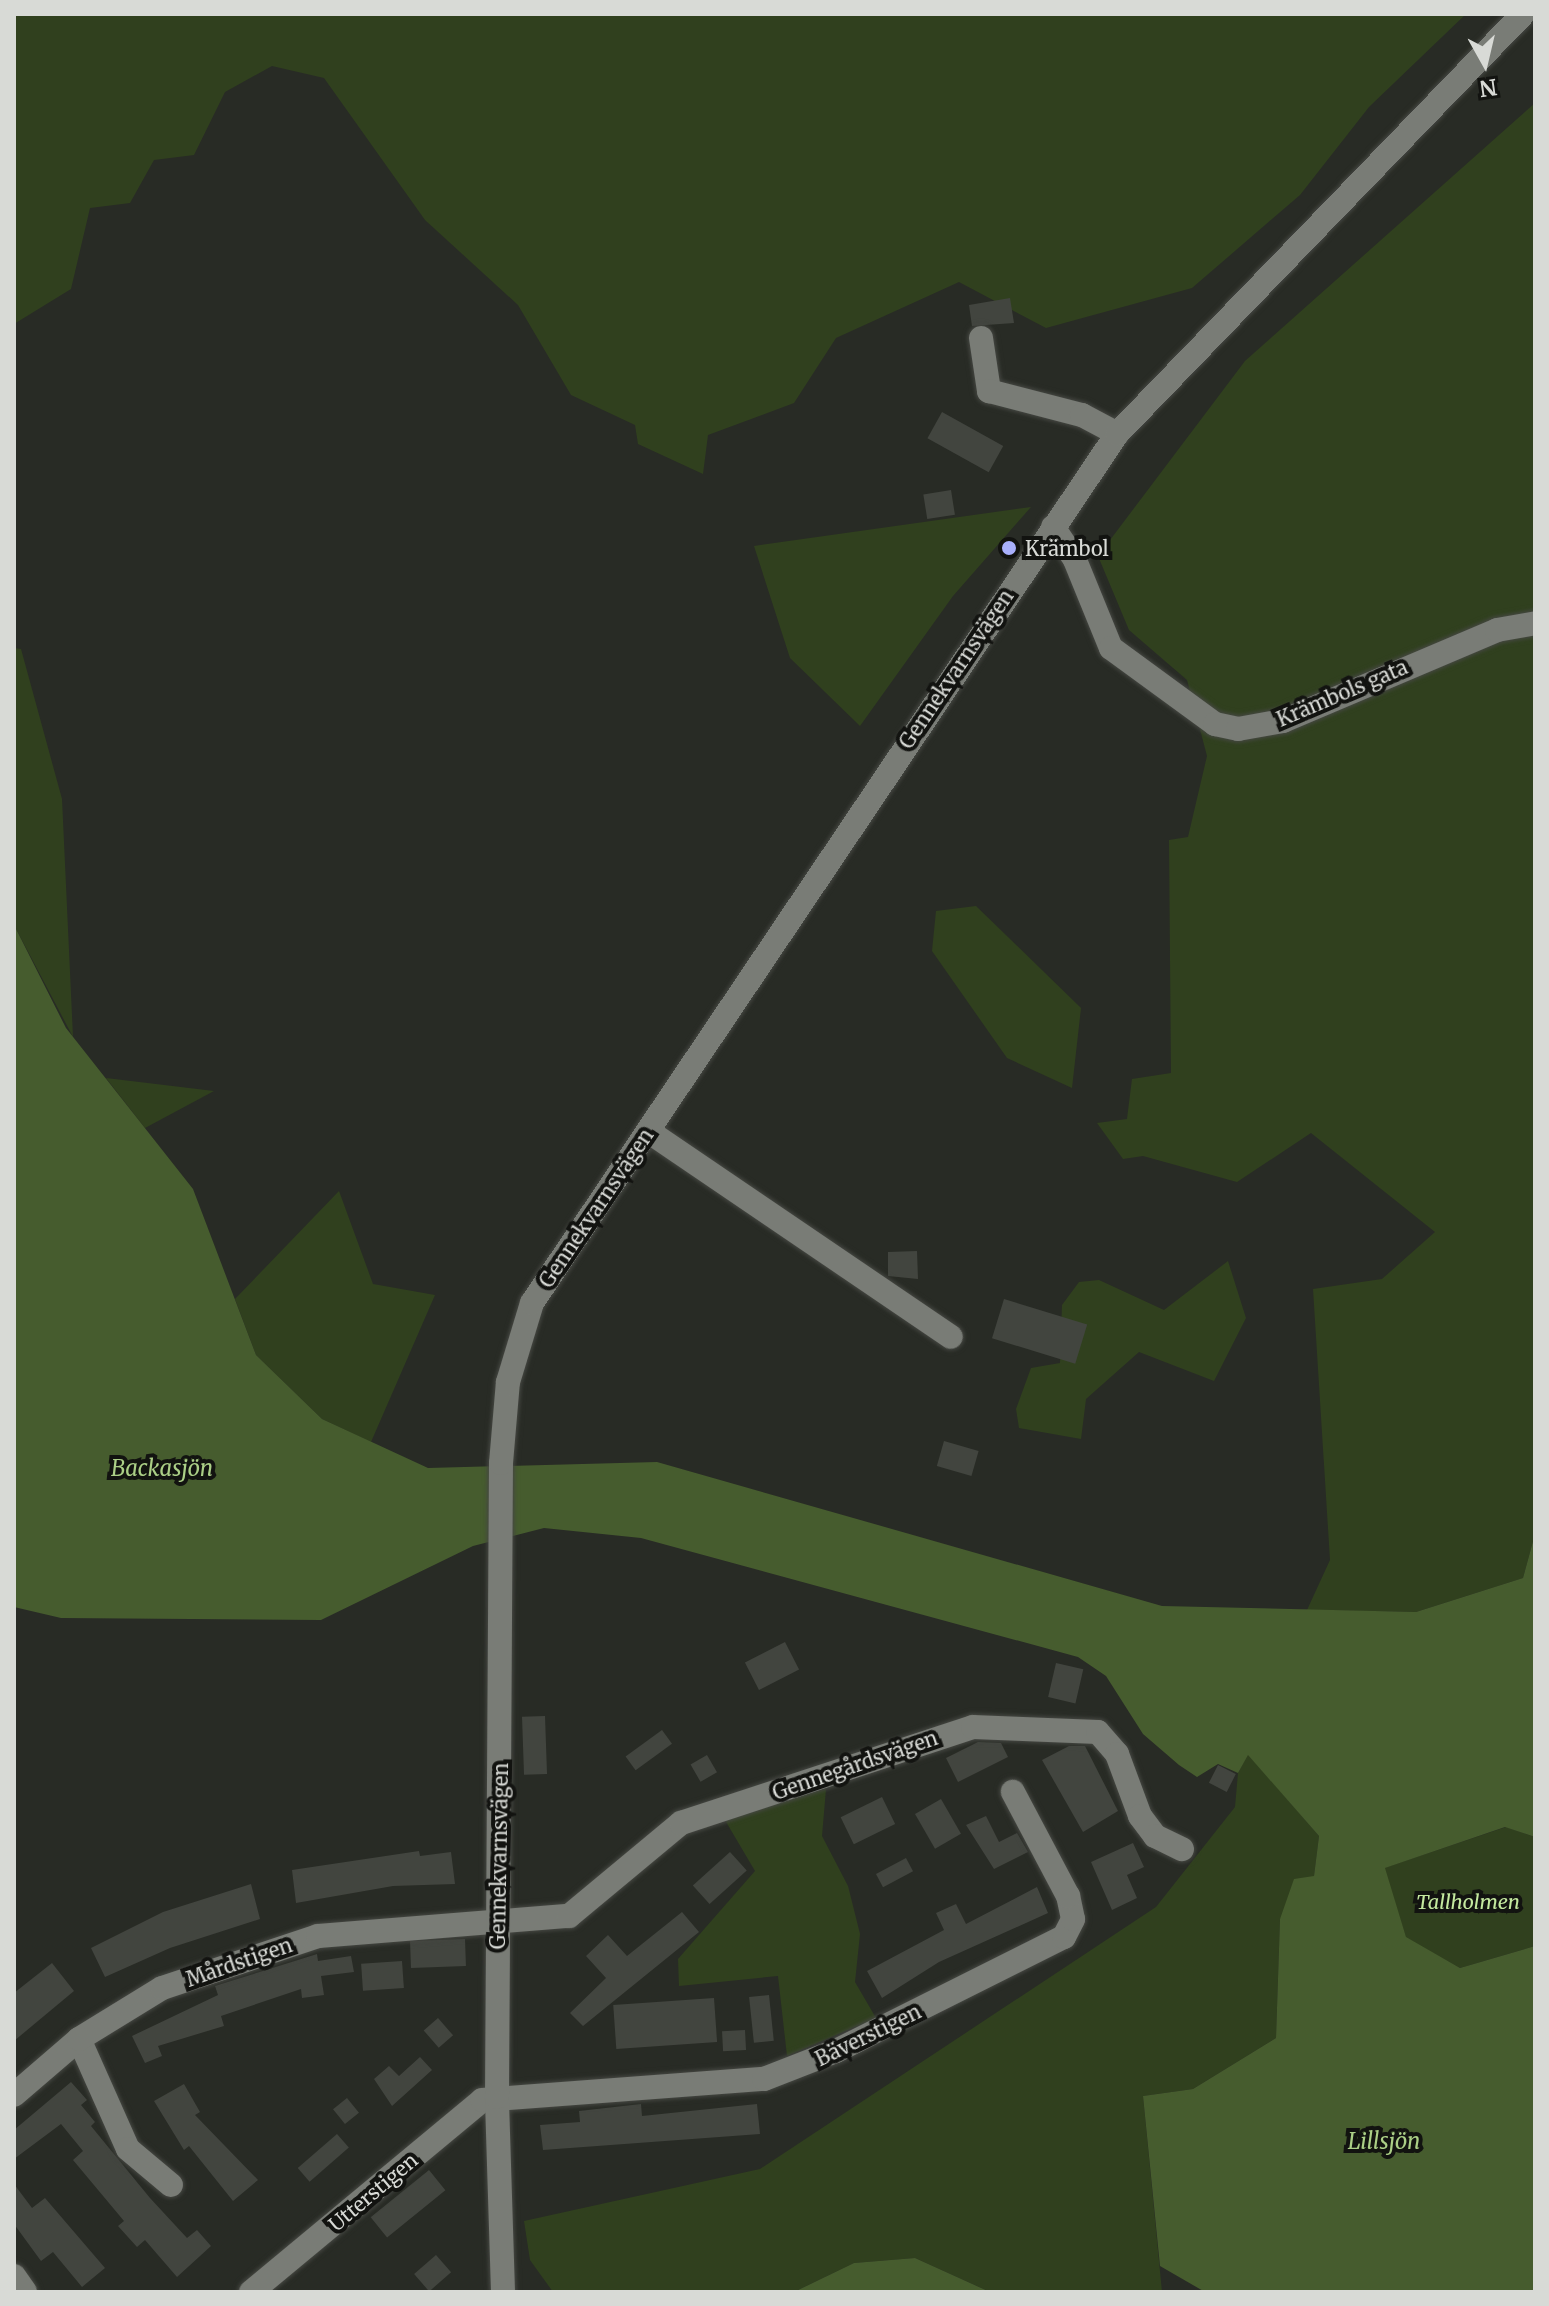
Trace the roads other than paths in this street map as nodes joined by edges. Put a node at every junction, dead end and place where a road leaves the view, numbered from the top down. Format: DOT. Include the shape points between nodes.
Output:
graph roads {
  1 [pos="1523,14"];
  2 [pos="981,338"];
  3 [pos="1117,434"];
  4 [pos="1053,527"];
  5 [pos="1535,623"];
  6 [pos="648,1131"];
  7 [pos="951,1337"];
  8 [pos="1013,1792"];
  9 [pos="1182,1849"];
  10 [pos="498,1924"];
  11 [pos="79,2039"];
  12 [pos="14,2095"];
  13 [pos="497,2097"];
  14 [pos="171,2185"];
  15 [pos="14,2276"];
  16 [pos="25,2292"];
  17 [pos="251,2292"];
  18 [pos="503,2292"];
  1 -- 3 [label="street, Gennekvarnsvägen"];
  2 -- 3 [label="street" via="989,391 1082,415"];
  3 -- 4 [label="street, Gennekvarnsvägen"];
  4 -- 5 [label="street, Krämbols gata" via="1075,560 1111,648 1215,724 1238,729 1283,721 1471,640"];
  4 -- 6 [label="street, Gennekvarnsvägen"];
  6 -- 7 [label="street"];
  6 -- 10 [label="street, Gennekvarnsvägen" via="532,1303 508,1382 501,1463"];
  8 -- 13 [label="street, Bäverstigen" via="1068,1896 1073,1919 1064,1937 836,2051 764,2079"];
  9 -- 10 [label="street, Gennegårdsvägen" via="1155,1836 1140,1816 1117,1754 1098,1732 973,1727 681,1823 569,1916"];
  10 -- 11 [label="street, Mårdstigen" via="318,1936 162,1988"];
  10 -- 13 [label="street, Gennekvarnsvägen"];
  11 -- 12 [label="street, Mårdstigen"];
  11 -- 14 [label="street" via="128,2149"];
  13 -- 17 [label="street, Utterstigen" via="471,2106 396,2176"];
  13 -- 18 [label="street, Gennekvarnsvägen"];
  15 -- 16 [label="street"];
}
